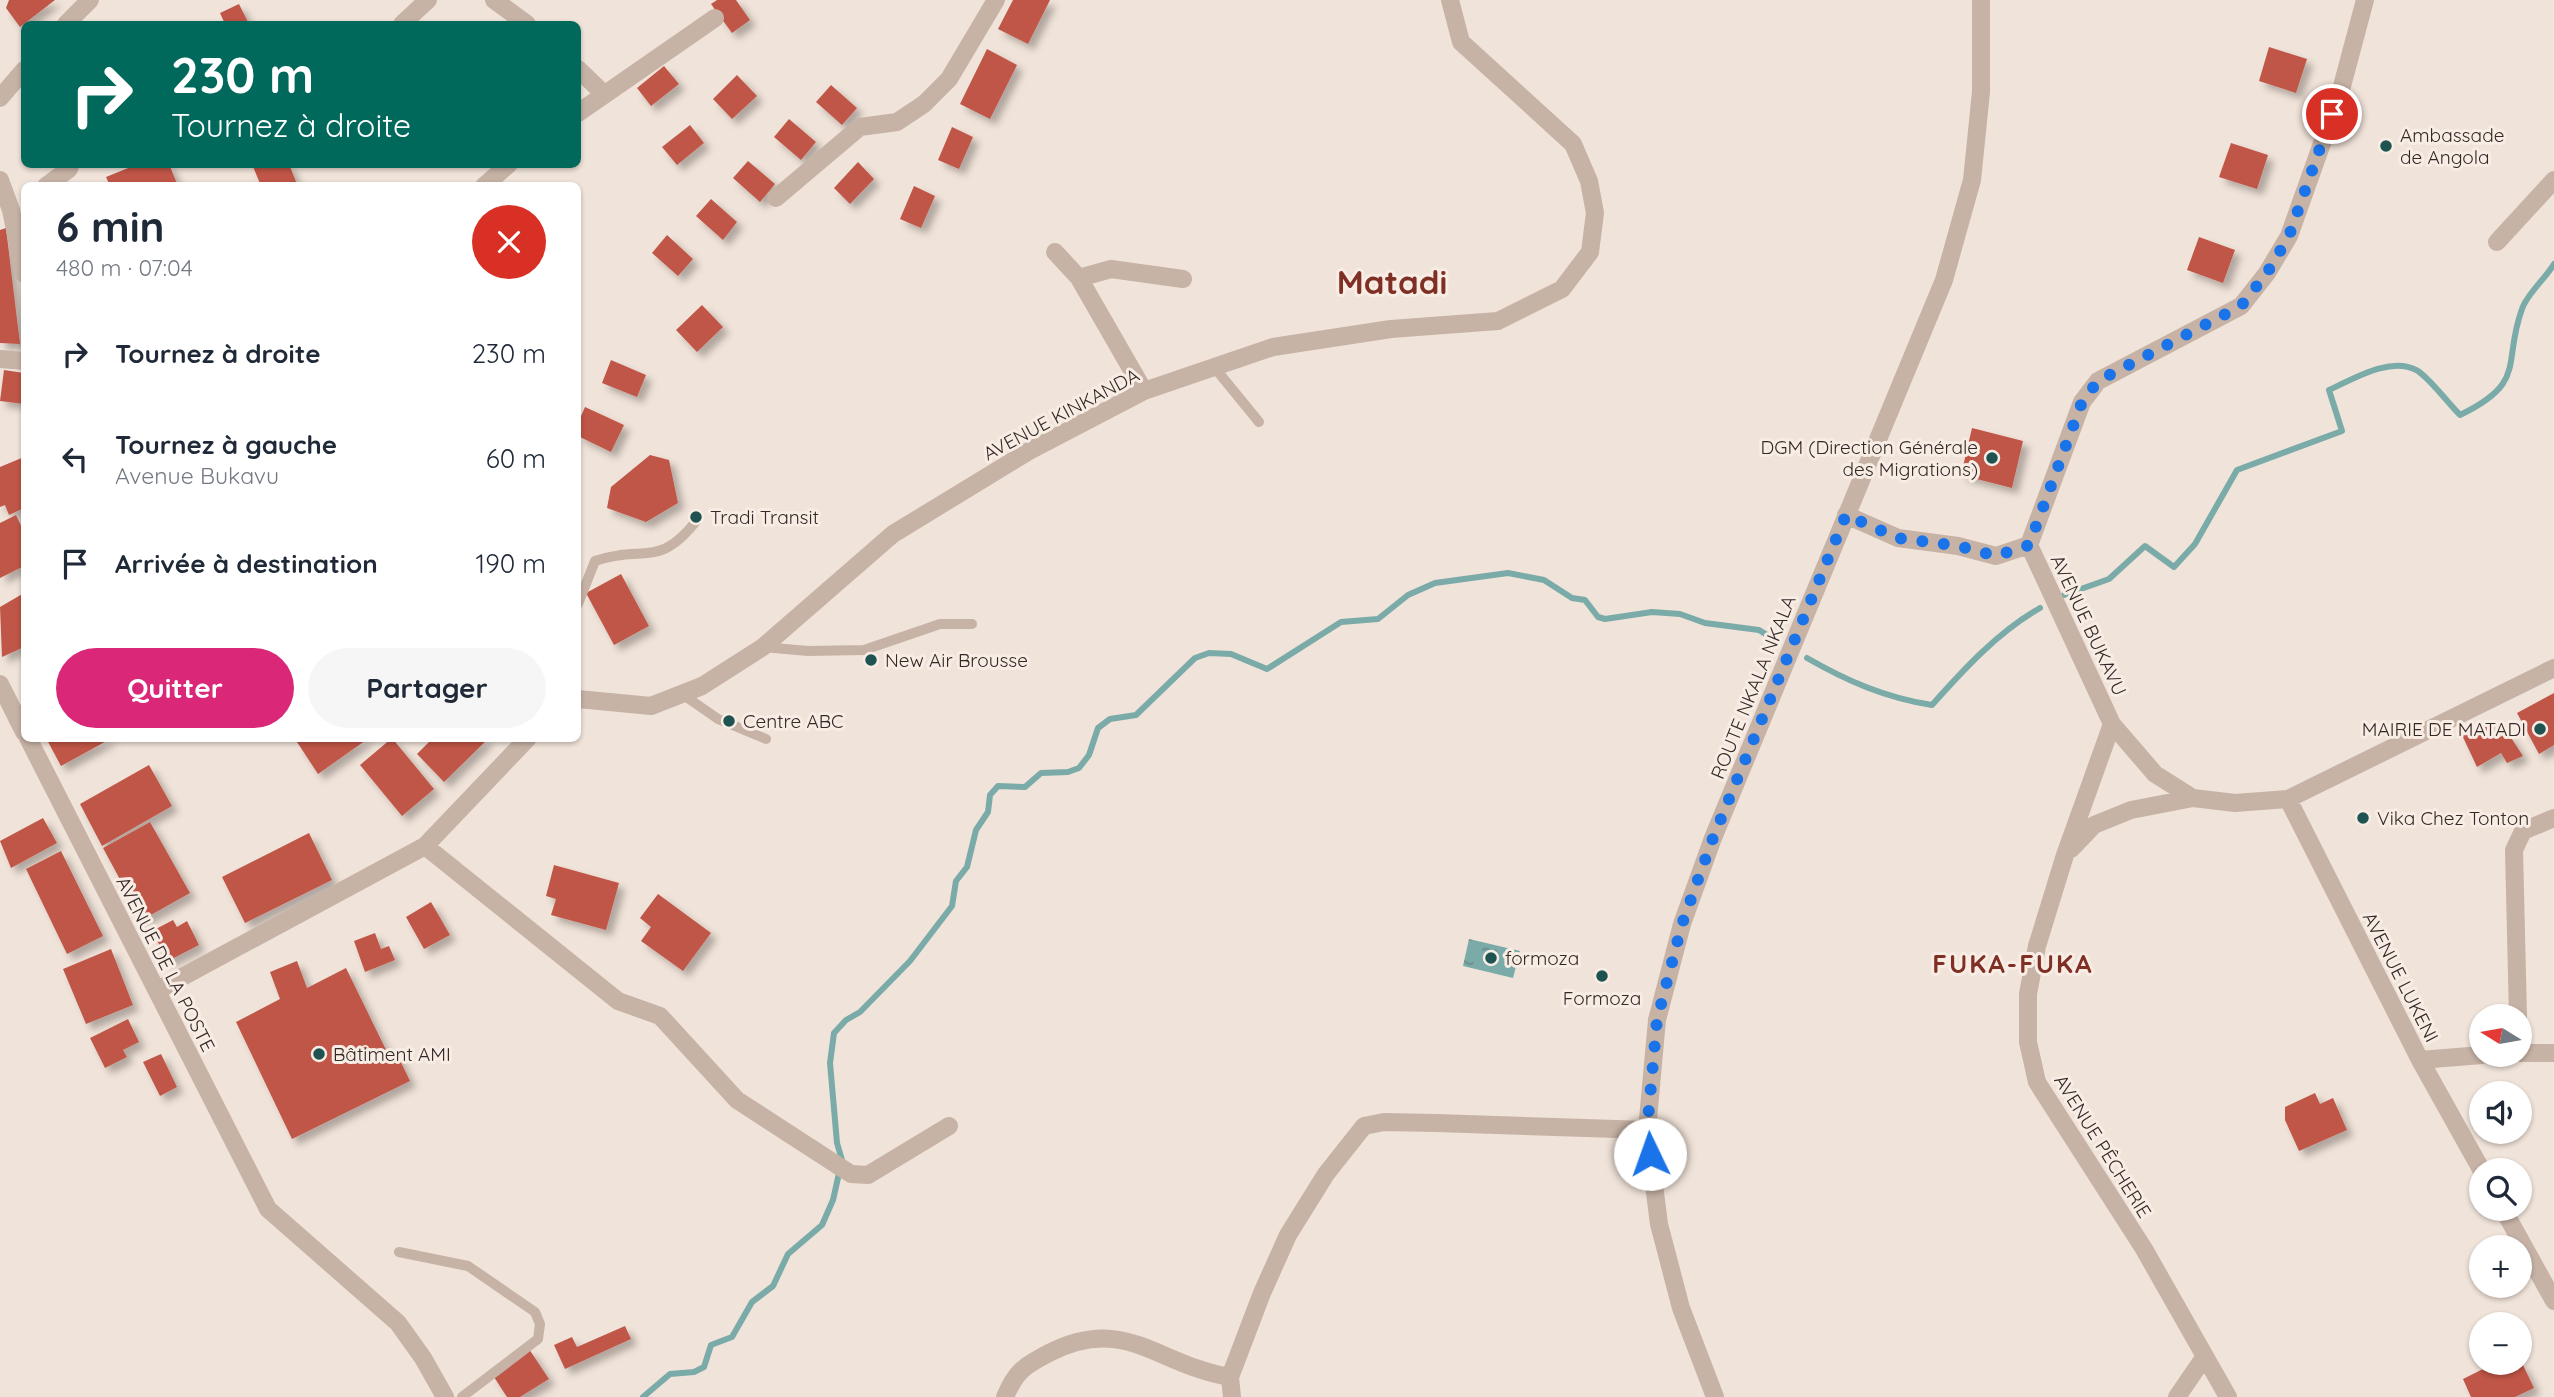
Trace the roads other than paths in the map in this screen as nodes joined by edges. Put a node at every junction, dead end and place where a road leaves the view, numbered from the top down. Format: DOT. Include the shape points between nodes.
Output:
graph roads {
  1 [pos="90,0"];
  2 [pos="428,0"];
  3 [pos="494,0"];
  4 [pos="996,0"];
  5 [pos="1450,0"];
  6 [pos="1981,0"];
  7 [pos="2365,0"];
  8 [pos="715,18"];
  9 [pos="69,21"];
  10 [pos="405,21"];
  11 [pos="523,21"];
  12 [pos="581,72"];
  13 [pos="21,73"];
  14 [pos="2,92"];
  15 [pos="604,93"];
  16 [pos="581,111"];
  17 [pos="72,168"];
  18 [pos="504,168"];
  19 [pos="0,180"];
  20 [pos="2554,180"];
  21 [pos="52,182"];
  22 [pos="489,182"];
  23 [pos="776,198"];
  24 [pos="12,208"];
  25 [pos="2497,242"];
  26 [pos="1055,252"];
  27 [pos="21,258"];
  28 [pos="1079,278"];
  29 [pos="1183,279"];
  30 [pos="0,359"];
  31 [pos="21,361"];
  32 [pos="1214,367"];
  33 [pos="1144,391"];
  34 [pos="1259,422"];
  35 [pos="1846,515"];
  36 [pos="697,520"];
  37 [pos="2029,545"];
  38 [pos="581,596"];
  39 [pos="972,624"];
  40 [pos="763,647"];
  41 [pos="2554,668"];
  42 [pos="0,684"];
  43 [pos="682,694"];
  44 [pos="581,699"];
  45 [pos="2112,724"];
  46 [pos="21,726"];
  47 [pos="766,739"];
  48 [pos="30,742"];
  49 [pos="524,742"];
  50 [pos="2193,798"];
  51 [pos="2288,799"];
  52 [pos="2554,818"];
  53 [pos="425,846"];
  54 [pos="2065,855"];
  55 [pos="158,990"];
  56 [pos="2518,1004"];
  57 [pos="2532,1053"];
  58 [pos="2554,1053"];
  59 [pos="2469,1056"];
  60 [pos="2420,1060"];
  61 [pos="949,1126"];
  62 [pos="1647,1130"];
  63 [pos="2475,1158"];
  64 [pos="2510,1221"];
  65 [pos="398,1252"];
  66 [pos="2554,1301"];
  67 [pos="2205,1356"];
  68 [pos="1230,1377"];
  69 [pos="445,1397"];
  70 [pos="462,1397"];
  71 [pos="1005,1397"];
  72 [pos="1232,1397"];
  73 [pos="1715,1397"];
  74 [pos="2177,1397"];
  75 [pos="2228,1397"];
  1 -- 9 [label="street"];
  2 -- 10 [label="street"];
  3 -- 11 [label="street"];
  4 -- 23 [label="street" via="948,79 924,104 897,122 860,127"];
  5 -- 32 [label="street, AVENUE KINKANDA" via="1461,42 1573,144 1595,213 1590,252 1562,289 1498,321 1391,329 1273,347"];
  6 -- 35 [label="street, ROUTE NKALA NKALA" via="1981,92 1972,180 1944,280"];
  7 -- 37 [label="street, AVENUE BUKAVU" via="2341,90 2294,224 2267,273 2241,306 2098,381 2082,402"];
  8 -- 15 [label="street"];
  12 -- 15 [label="street"];
  13 -- 14 [label="street"];
  15 -- 16 [label="street"];
  17 -- 21 [label="street"];
  18 -- 22 [label="street"];
  19 -- 24 [label="street"];
  20 -- 25 [label="street"];
  24 -- 27 [label="street"];
  26 -- 28 [label="street"];
  28 -- 29 [label="street" via="1111,270"];
  28 -- 33 [label="street"];
  30 -- 31 [label="street"];
  32 -- 33 [label="street, AVENUE KINKANDA"];
  32 -- 34 [label="lane"];
  33 -- 40 [label="street, AVENUE KINKANDA" via="1029,451 893,534"];
  35 -- 37 [label="street" via="1898,538 1996,556"];
  35 -- 62 [label="street, ROUTE NKALA NKALA" via="1682,924 1657,1020"];
  36 -- 38 [label="lane" via="683,538 656,554 612,555 595,561"];
  37 -- 45 [label="street, AVENUE BUKAVU"];
  39 -- 40 [label="lane" via="940,624 864,650 808,652"];
  40 -- 43 [label="street, AVENUE KINKANDA"];
  41 -- 51 [label="street, AVENUE BUKAVU"];
  42 -- 46 [label="street"];
  43 -- 44 [label="street, AVENUE KINKANDA" via="651,706"];
  43 -- 47 [label="lane" via="718,719"];
  45 -- 50 [label="street, AVENUE BUKAVU" via="2155,774"];
  45 -- 54 [label="street, AVENUE PÊCHERIE"];
  48 -- 55 [label="street, AVENUE DE LA POSTE"];
  49 -- 53 [label="street"];
  50 -- 51 [label="street, AVENUE BUKAVU" via="2235,803"];
  50 -- 54 [label="street" via="2131,810 2094,825"];
  51 -- 60 [label="street, AVENUE LUKENI"];
  52 -- 56 [label="street" via="2523,831 2514,850"];
  53 -- 55 [label="street"];
  53 -- 61 [label="street" via="618,1001 660,1016 737,1100 851,1174 868,1175"];
  54 -- 67 [label="street, AVENUE PÊCHERIE" via="2037,946 2028,994 2028,1042 2037,1082 2144,1249"];
  55 -- 69 [label="street, AVENUE DE LA POSTE" via="268,1209 398,1323"];
  57 -- 58 [label="street"];
  59 -- 60 [label="street"];
  60 -- 63 [label="street, AVENUE LUKENI"];
  62 -- 68 [label="street" via="1384,1122 1364,1126 1326,1174 1288,1236"];
  62 -- 73 [label="street, ROUTE NKALA NKALA" via="1659,1224 1681,1308"];
  64 -- 66 [label="street"];
  65 -- 70 [label="lane" via="468,1266 535,1312 540,1324 538,1339"];
  67 -- 74 [label="street"];
  67 -- 75 [label="street, AVENUE PÊCHERIE"];
  68 -- 71 [label="street" via="1206,1373 1131,1341 1106,1336 1072,1344 1023,1367"];
  68 -- 72 [label="street"];
}
